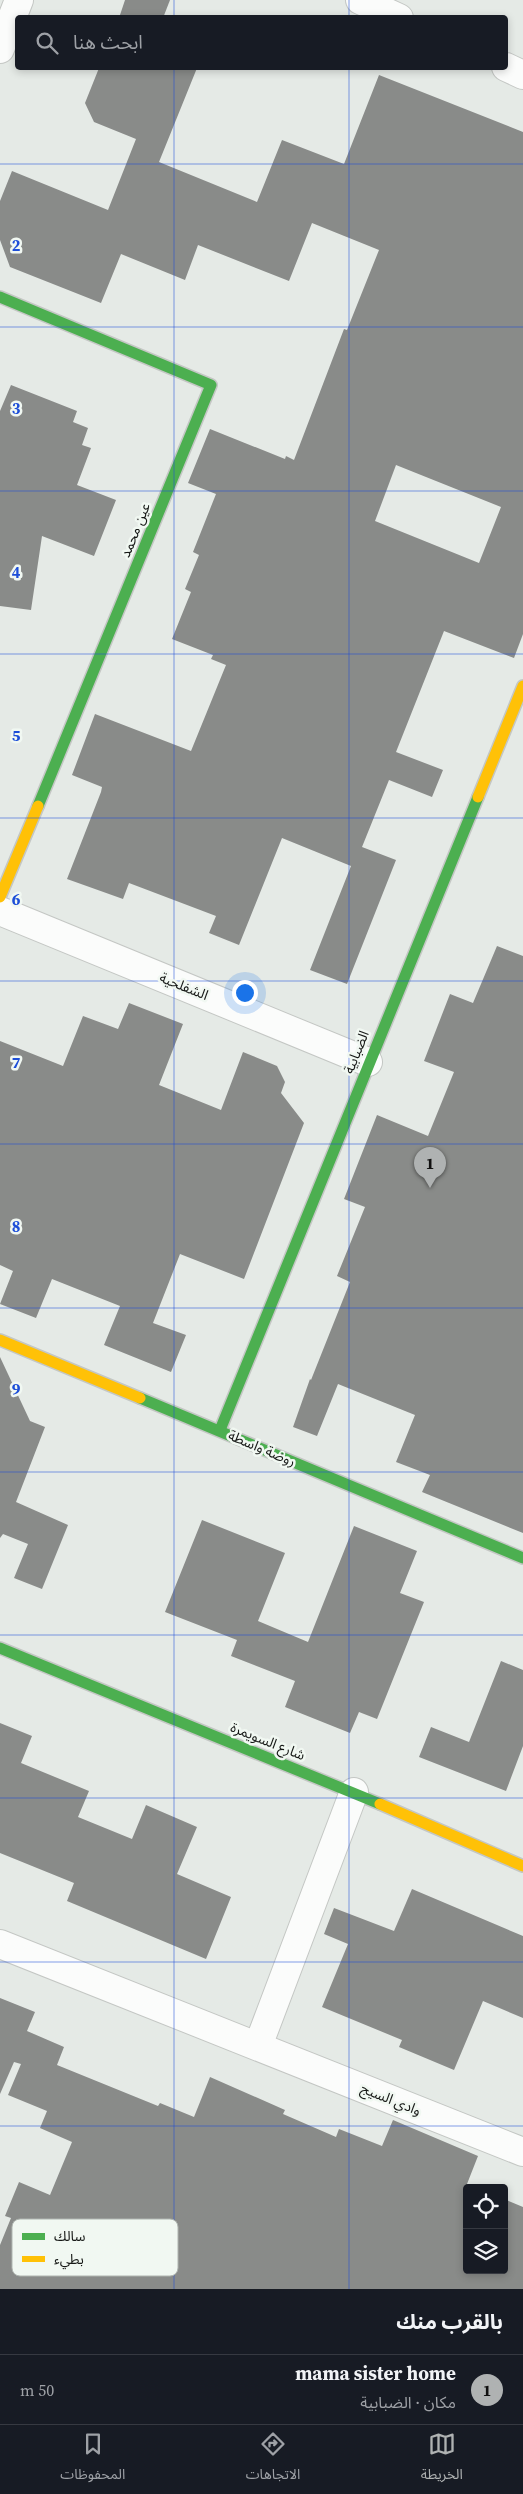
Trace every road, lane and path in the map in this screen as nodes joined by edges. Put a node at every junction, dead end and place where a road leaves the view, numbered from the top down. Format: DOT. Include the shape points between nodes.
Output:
graph roads {
  1 [pos="19,0"];
  2 [pos="360,0"];
  3 [pos="392,15"];
  4 [pos="0,49"];
  5 [pos="508,67"];
  6 [pos="523,74"];
  7 [pos="0,297"];
  8 [pos="523,686"];
  9 [pos="0,897"];
  10 [pos="0,911"];
  11 [pos="368,1062"];
  12 [pos="0,1340"];
  13 [pos="220,1430"];
  14 [pos="523,1558"];
  15 [pos="0,1648"];
  16 [pos="354,1792"];
  17 [pos="523,1866"];
  18 [pos="0,1944"];
  19 [pos="258,2046"];
  20 [pos="523,2152"];
  1 -- 4 [label="street"];
  2 -- 3 [label="street"];
  5 -- 6 [label="street"];
  7 -- 9 [label="street, عين محمد" via="211,385"];
  8 -- 11 [label="street, الضبابية"];
  10 -- 11 [label="street, الشفلحية"];
  11 -- 13 [label="street, الضبابية"];
  12 -- 13 [label="street, روضة واسطة"];
  13 -- 14 [label="street, روضة واسطة"];
  15 -- 16 [label="street, شارع السويمرة"];
  16 -- 17 [label="street, شارع السويمرة"];
  16 -- 19 [label="street"];
  18 -- 19 [label="street, وادي السيج"];
  19 -- 20 [label="street, وادي السيج"];
}
